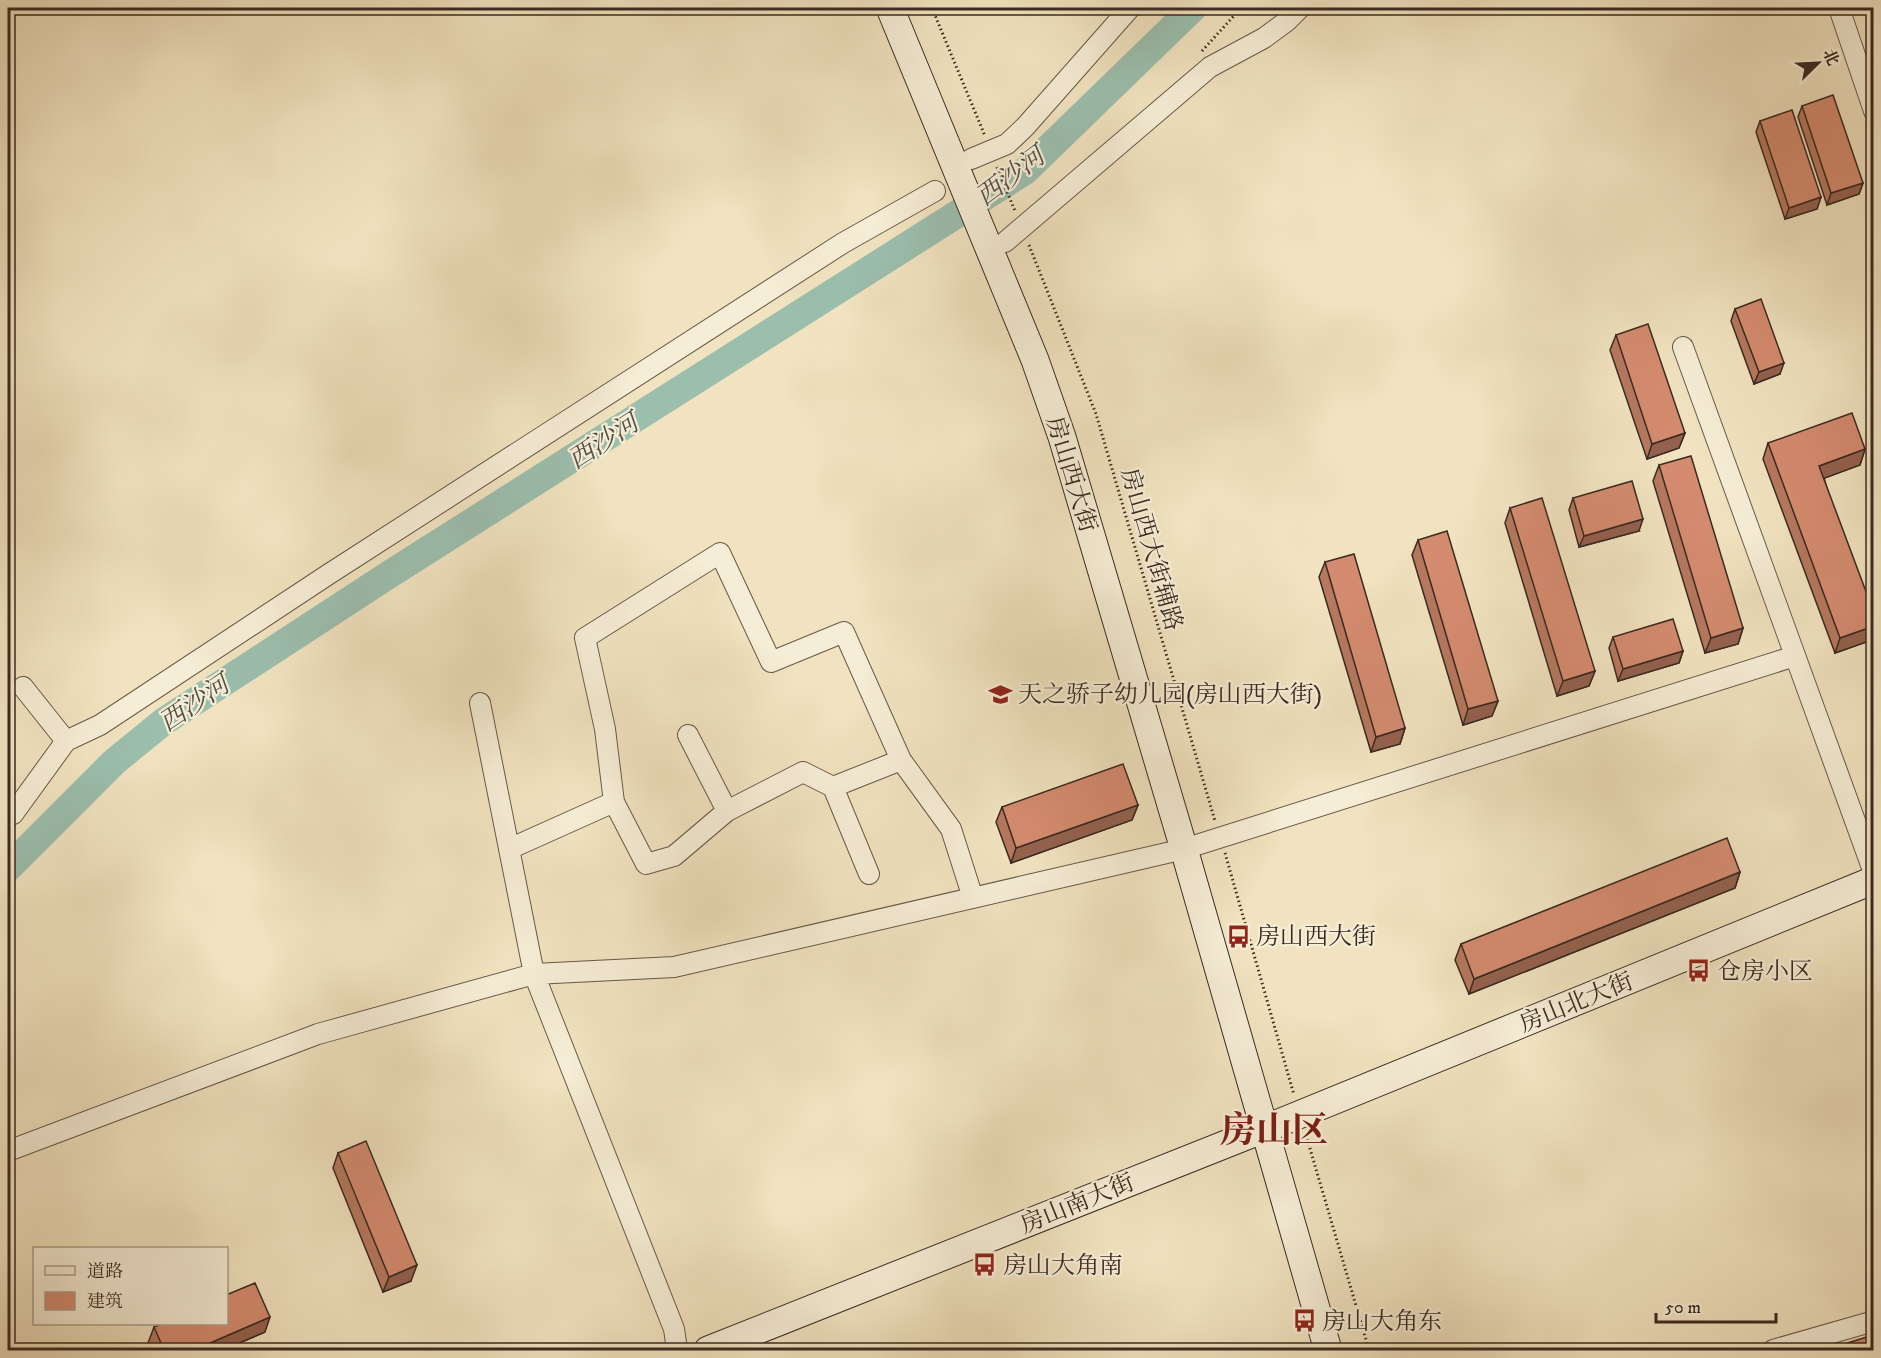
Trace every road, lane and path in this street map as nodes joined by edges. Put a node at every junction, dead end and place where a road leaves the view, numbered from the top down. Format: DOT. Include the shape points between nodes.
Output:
graph roads {
  1 [pos="890,8"];
  2 [pos="909,8"];
  3 [pos="932,8"];
  4 [pos="1131,8"];
  5 [pos="1300,8"];
  6 [pos="1839,8"];
  7 [pos="1874,111"];
  8 [pos="979,166"];
  9 [pos="935,191"];
  10 [pos="1004,226"];
  11 [pos="1683,347"];
  12 [pos="1795,656"];
  13 [pos="23,687"];
  14 [pos="480,703"];
  15 [pos="688,735"];
  16 [pos="66,741"];
  17 [pos="902,760"];
  18 [pos="833,787"];
  19 [pos="614,802"];
  20 [pos="727,811"];
  21 [pos="8,816"];
  22 [pos="1201,844"];
  23 [pos="509,849"];
  24 [pos="1874,873"];
  25 [pos="869,874"];
  26 [pos="1874,880"];
  27 [pos="973,898"];
  28 [pos="534,974"];
  29 [pos="1281,1122"];
  30 [pos="8,1151"];
  31 [pos="1874,1321"];
  32 [pos="676,1350"];
  33 [pos="708,1350"];
  34 [pos="1328,1350"];
  35 [pos="1344,1350"];
  36 [pos="1369,1350"];
  37 [pos="1773,1350"];
  1 -- 8 [label="main road, 房山西大街"];
  2 -- 8 [label="main road, 房山西大街"];
  3 -- 8 [label="path, 房山西大街辅路"];
  4 -- 8 [label="street" via="1025,128"];
  5 -- 10 [label="street" via="1264,38 1210,67"];
  6 -- 7 [label="street"];
  8 -- 10 [label="main road, 房山西大街"];
  8 -- 10 [label="path, 房山西大街辅路"];
  9 -- 16 [label="street" via="843,243 100,725"];
  10 -- 22 [label="main road, 房山西大街" via="1104,517"];
  10 -- 22 [label="path, 房山西大街辅路" via="1096,414"];
  11 -- 12 [label="street"];
  12 -- 22 [label="street"];
  12 -- 24 [label="street"];
  13 -- 16 [label="street"];
  14 -- 23 [label="street"];
  15 -- 20 [label="street"];
  16 -- 21 [label="street"];
  17 -- 18 [label="street"];
  17 -- 19 [label="street" via="844,633 771,662 720,553 585,639 605,729"];
  17 -- 27 [label="street" via="951,829"];
  18 -- 20 [label="street" via="803,772"];
  18 -- 25 [label="street"];
  19 -- 20 [label="street" via="646,864 674,856"];
  19 -- 23 [label="street"];
  22 -- 27 [label="street"];
  22 -- 29 [label="main road, 房山西大街"];
  22 -- 29 [label="path, 房山西大街辅路"];
  23 -- 28 [label="street"];
  26 -- 29 [label="main road, 房山北大街"];
  27 -- 28 [label="street" via="674,967"];
  28 -- 30 [label="street" via="318,1034"];
  28 -- 32 [label="street" via="674,1329"];
  29 -- 33 [label="main road, 房山南大街"];
  29 -- 34 [label="main road"];
  29 -- 35 [label="main road"];
  29 -- 36 [label="path, 房山西大街辅路"];
  31 -- 37 [label="street"];
}
